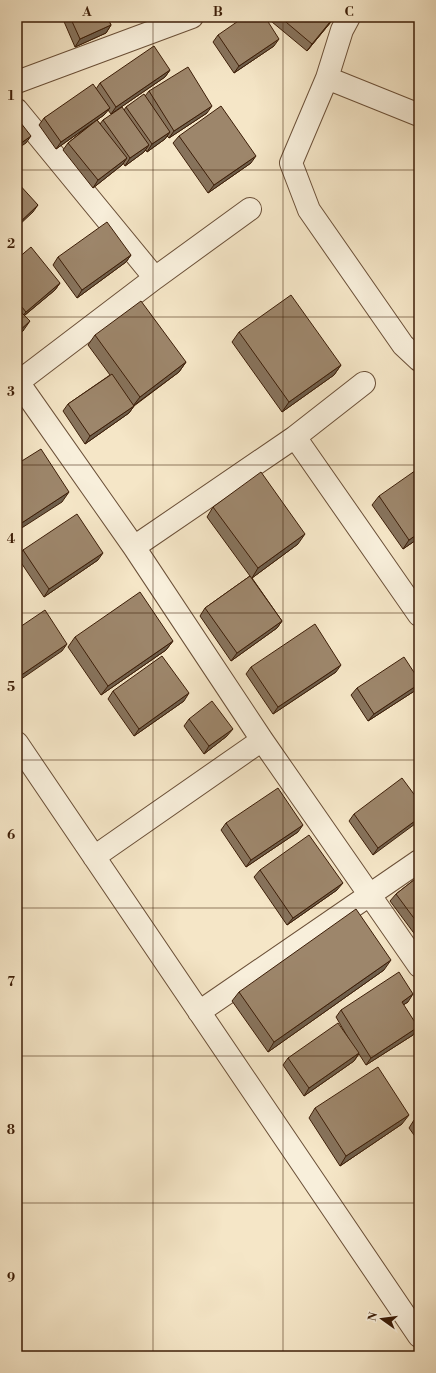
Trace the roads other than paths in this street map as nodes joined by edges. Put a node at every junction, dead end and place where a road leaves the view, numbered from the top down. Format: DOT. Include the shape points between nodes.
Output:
graph roads {
  1 [pos="192,17"];
  2 [pos="349,17"];
  3 [pos="327,78"];
  4 [pos="17,82"];
  5 [pos="17,110"];
  6 [pos="419,115"];
  7 [pos="250,209"];
  8 [pos="155,278"];
  9 [pos="419,360"];
  10 [pos="17,383"];
  11 [pos="364,383"];
  12 [pos="296,437"];
  13 [pos="134,547"];
  14 [pos="419,615"];
  15 [pos="262,740"];
  16 [pos="21,757"];
  17 [pos="94,857"];
  18 [pos="419,861"];
  19 [pos="370,894"];
  20 [pos="419,966"];
  21 [pos="199,1012"];
  22 [pos="419,1336"];
  1 -- 4 [label="street"];
  2 -- 3 [label="street" via="342,30"];
  3 -- 6 [label="street"];
  3 -- 9 [label="street" via="291,163 309,210 388,325 403,345"];
  5 -- 8 [label="street"];
  7 -- 8 [label="street"];
  8 -- 10 [label="street"];
  10 -- 13 [label="street"];
  11 -- 12 [label="street"];
  12 -- 13 [label="street"];
  12 -- 14 [label="street"];
  13 -- 15 [label="street"];
  15 -- 17 [label="street"];
  15 -- 19 [label="street"];
  16 -- 17 [label="street"];
  17 -- 21 [label="street"];
  18 -- 19 [label="street"];
  19 -- 20 [label="street"];
  19 -- 21 [label="street"];
  21 -- 22 [label="street"];
}
